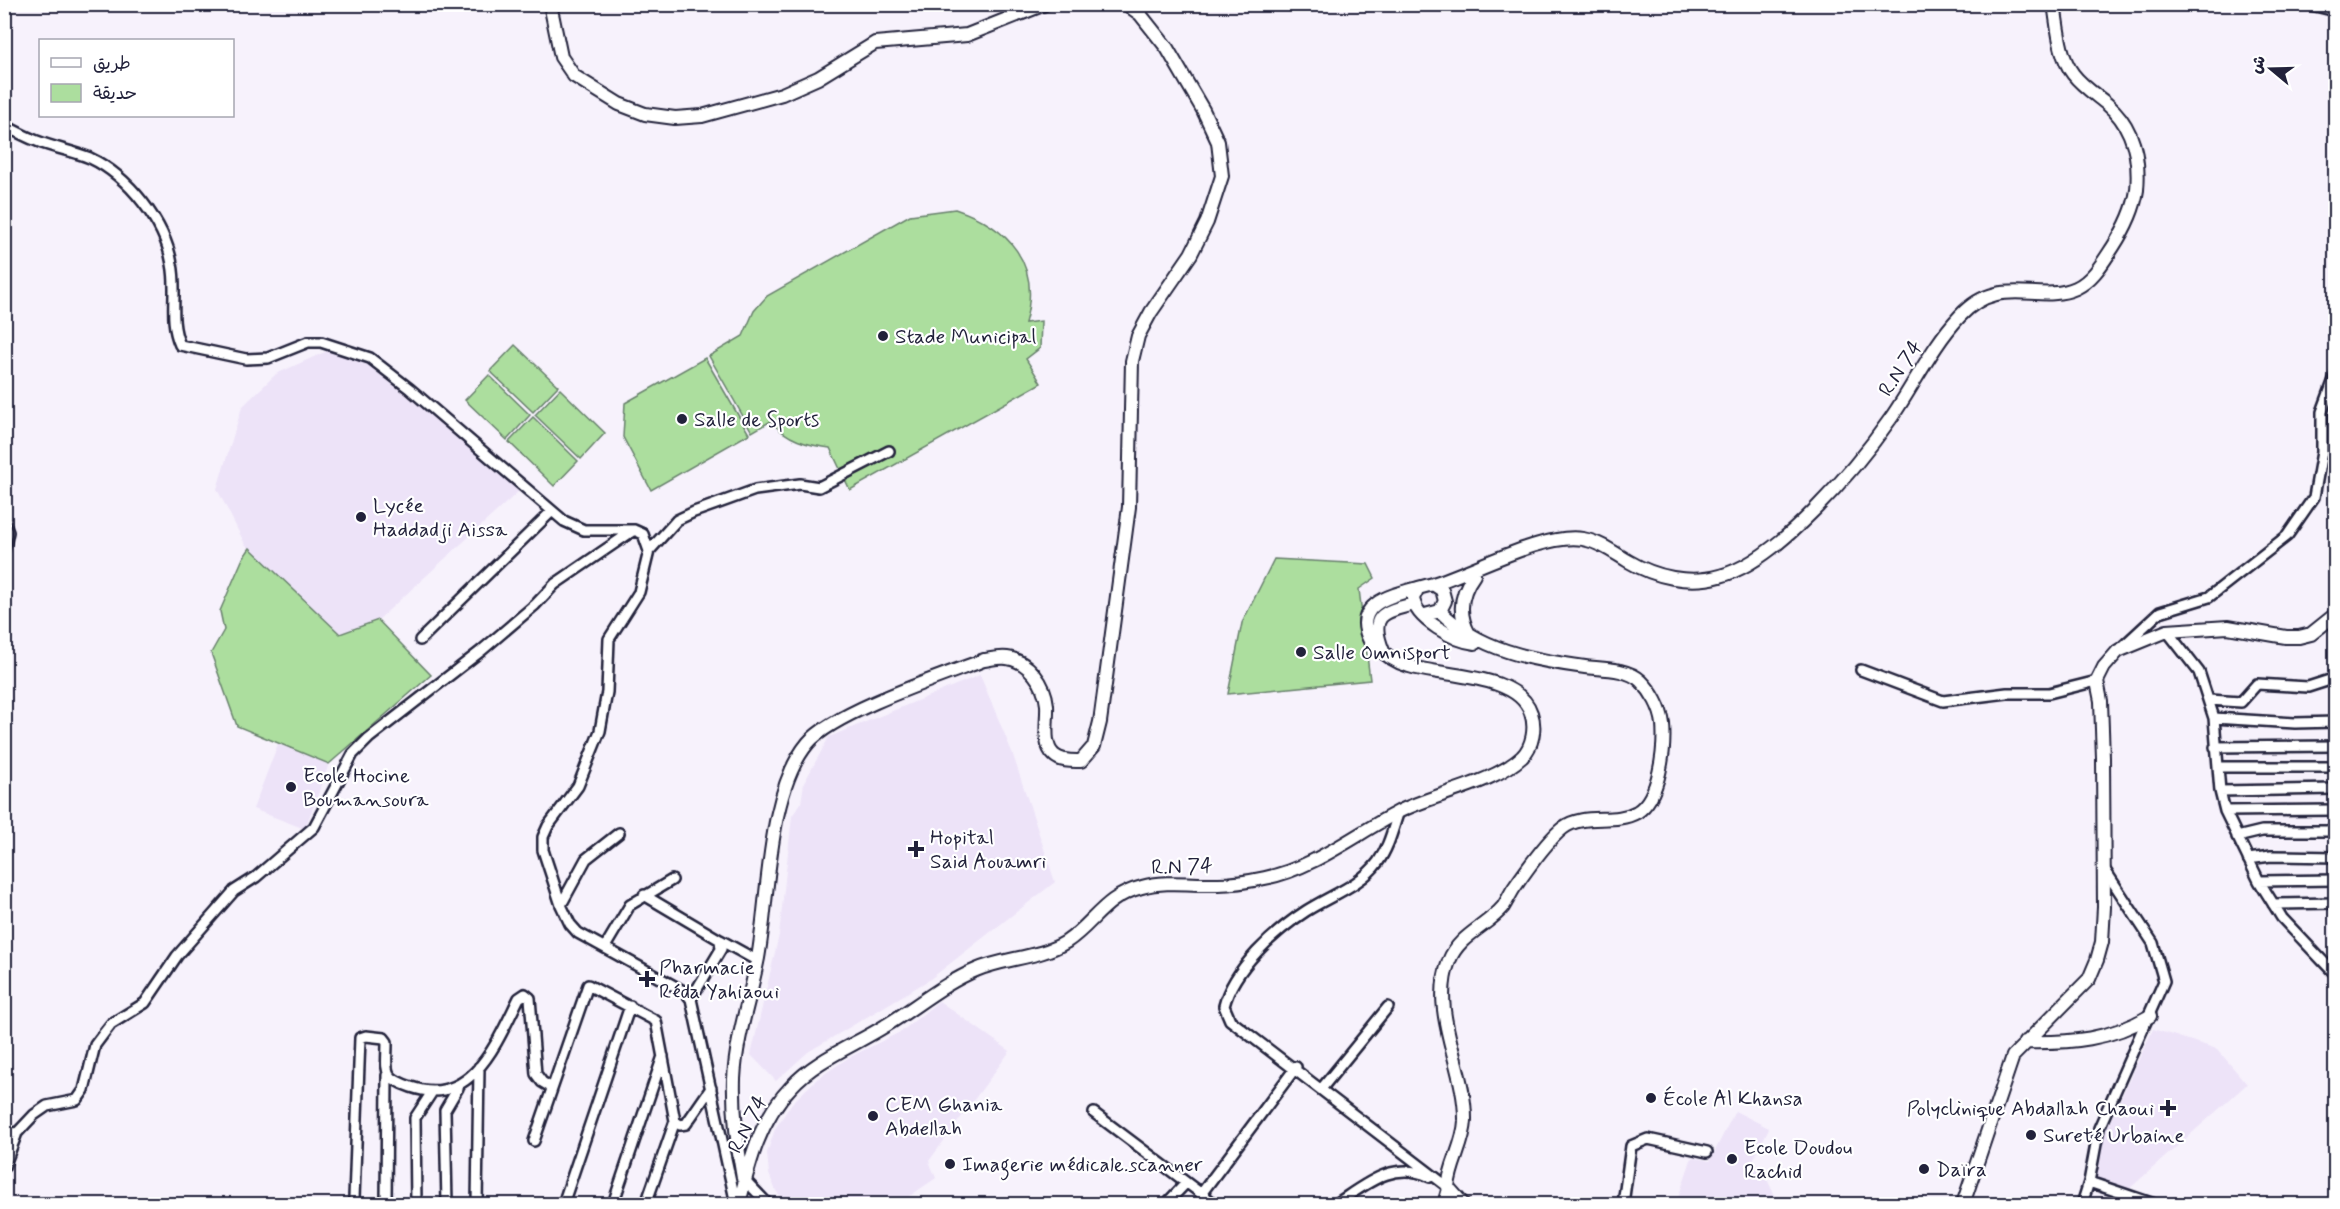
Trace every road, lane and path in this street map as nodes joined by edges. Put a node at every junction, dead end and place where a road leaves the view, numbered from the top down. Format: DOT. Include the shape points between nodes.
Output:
graph roads {
  1 [pos="550,4"];
  2 [pos="1045,4"];
  3 [pos="1126,4"];
  4 [pos="2054,4"];
  5 [pos="2307,4"];
  6 [pos="2336,11"];
  7 [pos="4,125"];
  8 [pos="2336,374"];
  9 [pos="889,452"];
  10 [pos="551,512"];
  11 [pos="4,522"];
  12 [pos="634,530"];
  13 [pos="4,550"];
  14 [pos="649,550"];
  15 [pos="1486,565"];
  16 [pos="1474,575"];
  17 [pos="1433,584"];
  18 [pos="1418,588"];
  19 [pos="1414,604"];
  20 [pos="1443,606"];
  21 [pos="2336,614"];
  22 [pos="1425,615"];
  23 [pos="2167,631"];
  24 [pos="1470,635"];
  25 [pos="420,640"];
  26 [pos="1482,644"];
  27 [pos="2118,651"];
  28 [pos="1383,652"];
  29 [pos="1861,670"];
  30 [pos="2336,678"];
  31 [pos="2097,681"];
  32 [pos="2209,700"];
  33 [pos="2214,718"];
  34 [pos="2336,722"];
  35 [pos="2336,746"];
  36 [pos="2216,747"];
  37 [pos="2219,767"];
  38 [pos="2336,767"];
  39 [pos="2336,789"];
  40 [pos="2220,791"];
  41 [pos="2336,810"];
  42 [pos="1399,811"];
  43 [pos="2224,811"];
  44 [pos="2336,831"];
  45 [pos="619,833"];
  46 [pos="2237,837"];
  47 [pos="2336,857"];
  48 [pos="2247,859"];
  49 [pos="2103,867"];
  50 [pos="672,880"];
  51 [pos="2336,880"];
  52 [pos="2259,881"];
  53 [pos="644,895"];
  54 [pos="2336,903"];
  55 [pos="2273,904"];
  56 [pos="561,906"];
  57 [pos="720,940"];
  58 [pos="605,947"];
  59 [pos="758,961"];
  60 [pos="2336,975"];
  61 [pos="691,999"];
  62 [pos="630,1006"];
  63 [pos="1388,1007"];
  64 [pos="2150,1016"];
  65 [pos="2025,1042"];
  66 [pos="664,1054"];
  67 [pos="479,1067"];
  68 [pos="1296,1067"];
  69 [pos="387,1074"];
  70 [pos="461,1084"];
  71 [pos="552,1088"];
  72 [pos="711,1088"];
  73 [pos="1322,1088"];
  74 [pos="432,1092"];
  75 [pos="1094,1113"];
  76 [pos="675,1121"];
  77 [pos="4,1132"];
  78 [pos="17,1133"];
  79 [pos="534,1141"];
  80 [pos="1707,1152"];
  81 [pos="4,1167"];
  82 [pos="743,1178"];
  83 [pos="2090,1182"];
  84 [pos="1186,1183"];
  85 [pos="1448,1187"];
  86 [pos="1201,1194"];
  87 [pos="356,1204"];
  88 [pos="386,1204"];
  89 [pos="417,1204"];
  90 [pos="447,1204"];
  91 [pos="477,1204"];
  92 [pos="563,1204"];
  93 [pos="613,1204"];
  94 [pos="646,1204"];
  95 [pos="738,1204"];
  96 [pos="768,1204"];
  97 [pos="1166,1204"];
  98 [pos="1215,1204"];
  99 [pos="1336,1204"];
  100 [pos="1443,1204"];
  101 [pos="1463,1204"];
  102 [pos="1623,1204"];
  103 [pos="1963,1204"];
  104 [pos="2082,1204"];
  105 [pos="2154,1204"];
  1 -- 2 [label="main road" via="561,57 574,76 620,104 645,114 675,118 702,117 782,94 818,78 875,43 967,34"];
  3 -- 59 [label="main road" via="1140,14 1167,48 1203,110 1218,142 1222,176 1208,222 1151,312 1138,336 1132,361 1129,507 1095,746 1081,761 1054,755 1047,737 1047,703 1041,685 1024,664 1007,658 974,664 826,728 807,744 781,798"];
  4 -- 15 [label="main road, R.N 74" via="2064,57 2073,74 2120,117 2135,147 2136,192 2131,215 2101,267 2088,281 2075,289 2012,291 1974,303 1959,316 1858,461 1777,544 1747,566 1720,576 1678,579 1656,574 1602,545 1582,539 1538,545"];
  5 -- 6 [label="street"];
  7 -- 10 [label="street" via="36,141 90,159 112,173 141,202 161,234 172,263 173,319 180,345 246,359 268,358 308,342 321,342 370,358"];
  8 -- 27 [label="street" via="2322,412 2321,462 2314,497 2287,536 2209,597 2160,612"];
  9 -- 14 [label="street" via="819,487 800,484 755,490 694,512 677,520"];
  10 -- 12 [label="street" via="584,530"];
  10 -- 25 [label="street"];
  11 -- 13 [label="street" via="8,532"];
  12 -- 14 [label="street" via="643,534"];
  12 -- 78 [label="street" via="555,584 481,651 369,738 344,766 314,827 234,891 177,956 145,1003 111,1024 95,1045 84,1090 76,1100 47,1106"];
  14 -- 56 [label="street" via="639,592 609,639 600,731 586,770 543,837 543,850"];
  15 -- 16 [label="main road, R.N 74"];
  15 -- 17 [label="main road, R.N 74"];
  16 -- 20 [label="main road, R.N 74"];
  16 -- 24 [label="main road" via="1465,591 1462,609"];
  17 -- 18 [label="main road, R.N 74"];
  17 -- 20 [label="main road" via="1442,590"];
  18 -- 19 [label="main road"];
  18 -- 28 [label="main road, R.N 74" via="1384,598 1368,612 1368,636"];
  19 -- 22 [label="main road"];
  19 -- 28 [label="main road" via="1387,611 1378,620 1376,632"];
  20 -- 22 [label="main road, R.N 74"];
  20 -- 24 [label="main road"];
  21 -- 23 [label="main road" via="2311,634 2299,637 2228,627"];
  22 -- 26 [label="main road" via="1444,633"];
  23 -- 27 [label="main road"];
  23 -- 32 [label="street" via="2199,672"];
  24 -- 26 [label="main road"];
  26 -- 85 [label="main road" via="1542,659 1617,670 1638,678 1653,696 1663,723 1662,758 1655,789 1639,812 1563,828 1503,907 1469,934 1450,958 1443,1005 1465,1121"];
  27 -- 31 [label="main road"];
  28 -- 42 [label="main road, R.N 74" via="1412,667 1494,682 1507,688 1522,697 1531,711 1534,727 1524,755 1506,768"];
  29 -- 31 [label="street" via="1943,701 2007,693 2049,693"];
  30 -- 32 [label="street" via="2308,687 2257,684 2241,702"];
  31 -- 49 [label="main road" via="2103,758"];
  32 -- 33 [label="street"];
  33 -- 34 [label="street"];
  33 -- 36 [label="street"];
  35 -- 36 [label="street"];
  36 -- 37 [label="street"];
  37 -- 38 [label="street"];
  37 -- 40 [label="street"];
  39 -- 40 [label="street"];
  40 -- 43 [label="street"];
  41 -- 43 [label="street"];
  42 -- 68 [label="street" via="1385,851 1367,874 1282,928 1228,988 1224,1005 1230,1020"];
  42 -- 82 [label="main road, R.N 74" via="1327,854 1268,878 1141,887 1097,911 1065,942 972,971 792,1085 773,1109"];
  43 -- 46 [label="street"];
  44 -- 46 [label="street" via="2262,831"];
  45 -- 56 [label="street" via="586,859"];
  46 -- 48 [label="street"];
  47 -- 48 [label="street"];
  48 -- 52 [label="street"];
  49 -- 64 [label="street" via="2159,958 2164,981"];
  49 -- 65 [label="main road" via="2102,942 2089,979"];
  50 -- 53 [label="street"];
  51 -- 52 [label="street"];
  52 -- 55 [label="street"];
  53 -- 57 [label="street"];
  53 -- 58 [label="street" via="630,905"];
  54 -- 55 [label="street"];
  55 -- 60 [label="street"];
  56 -- 58 [label="street" via="578,933"];
  57 -- 59 [label="street"];
  57 -- 61 [label="street" via="721,949"];
  58 -- 61 [label="street"];
  59 -- 82 [label="main road" via="739,1033 734,1079 735,1129"];
  61 -- 72 [label="street"];
  62 -- 66 [label="street" via="656,1021"];
  62 -- 71 [label="street" via="588,985"];
  62 -- 92 [label="street"];
  63 -- 73 [label="street"];
  64 -- 65 [label="main road" via="2127,1030 2103,1037 2072,1042"];
  64 -- 83 [label="street" via="2099,1128"];
  65 -- 103 [label="main road" via="2006,1069"];
  66 -- 76 [label="street"];
  66 -- 93 [label="street"];
  67 -- 70 [label="street"];
  67 -- 71 [label="street" via="525,994 530,998 536,1074"];
  67 -- 91 [label="street"];
  68 -- 73 [label="street"];
  68 -- 86 [label="street"];
  69 -- 74 [label="street" via="391,1080"];
  69 -- 87 [label="street" via="384,1038 360,1038"];
  69 -- 88 [label="street"];
  70 -- 74 [label="street"];
  70 -- 90 [label="street" via="445,1110"];
  71 -- 79 [label="street"];
  72 -- 76 [label="street" via="686,1124"];
  72 -- 95 [label="street"];
  73 -- 85 [label="street"];
  74 -- 89 [label="street" via="416,1118"];
  75 -- 84 [label="street"];
  76 -- 94 [label="street"];
  77 -- 78 [label="street"];
  78 -- 81 [label="street"];
  80 -- 102 [label="street" via="1648,1139 1632,1146"];
  82 -- 95 [label="main road, R.N 74"];
  82 -- 96 [label="street"];
  83 -- 104 [label="street"];
  83 -- 105 [label="street"];
  84 -- 86 [label="street"];
  84 -- 97 [label="street"];
  85 -- 99 [label="street" via="1420,1172 1385,1173"];
  85 -- 100 [label="street"];
  85 -- 101 [label="main road"];
  86 -- 98 [label="street"];
}
